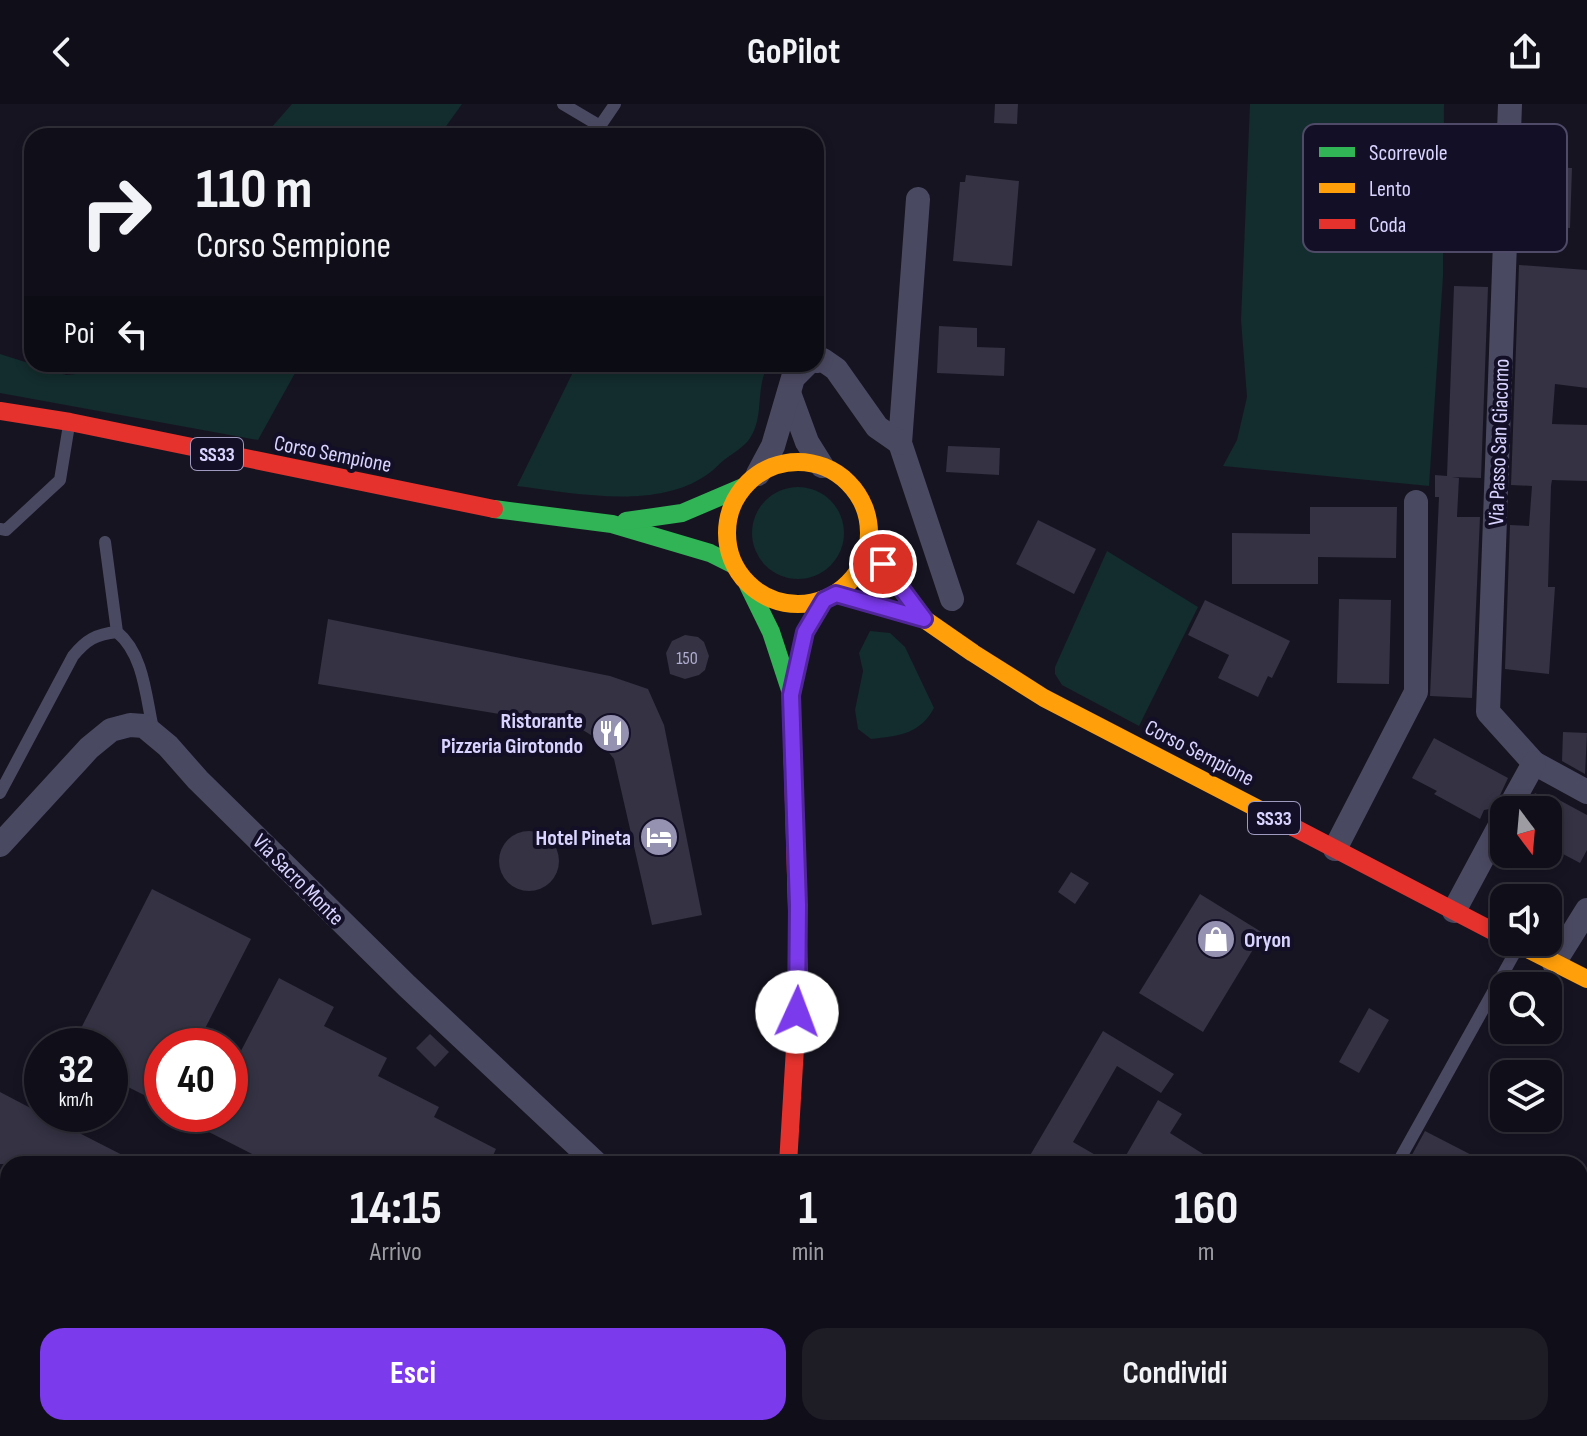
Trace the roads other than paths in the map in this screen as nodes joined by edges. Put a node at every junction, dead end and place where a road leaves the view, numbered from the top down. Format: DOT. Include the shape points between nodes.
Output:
graph roads {
  1 [pos="563,104"];
  2 [pos="615,104"];
  3 [pos="1510,104"];
  4 [pos="1509,124"];
  5 [pos="918,199"];
  6 [pos="1505,252"];
  7 [pos="824,361"];
  8 [pos="799,372"];
  9 [pos="789,393"];
  10 [pos="0,411"];
  11 [pos="70,422"];
  12 [pos="900,443"];
  13 [pos="822,466"];
  14 [pos="751,480"];
  15 [pos="1416,502"];
  16 [pos="612,524"];
  17 [pos="0,529"];
  18 [pos="870,535"];
  19 [pos="105,542"];
  20 [pos="734,565"];
  21 [pos="748,585"];
  22 [pos="830,597"];
  23 [pos="952,599"];
  24 [pos="924,619"];
  25 [pos="117,632"];
  26 [pos="791,695"];
  27 [pos="154,733"];
  28 [pos="1534,763"];
  29 [pos="1587,792"];
  30 [pos="0,793"];
  31 [pos="1516,796"];
  32 [pos="1490,844"];
  33 [pos="0,845"];
  34 [pos="1335,849"];
  35 [pos="1587,910"];
  36 [pos="1454,911"];
  37 [pos="1490,929"];
  38 [pos="1505,956"];
  39 [pos="1541,956"];
  40 [pos="1554,963"];
  41 [pos="1587,979"];
  42 [pos="588,1156"];
  43 [pos="788,1156"];
  44 [pos="1401,1156"];
  1 -- 2 [label="lane" via="600,126"];
  3 -- 4 [label="street, Via Passo San Giacomo"];
  5 -- 12 [label="street"];
  6 -- 28 [label="street, Via Passo San Giacomo" via="1488,712"];
  7 -- 12 [label="street" via="836,369 877,427"];
  8 -- 9 [label="street"];
  9 -- 13 [label="street"];
  9 -- 14 [label="street" via="773,446"];
  10 -- 11 [label="main road, Corso Sempione / SS33"];
  11 -- 16 [label="main road, Corso Sempione / SS33" via="448,501"];
  11 -- 17 [label="lane" via="60,480 6,530"];
  12 -- 23 [label="street"];
  13 -- 14 [label="main road" via="776,465"];
  13 -- 18 [label="main road" via="848,482 860,498"];
  14 -- 16 [label="main road, Corso Sempione / SS33" via="682,513"];
  14 -- 20 [label="main road" via="732,505 727,525"];
  15 -- 34 [label="street" via="1416,692"];
  16 -- 20 [label="main road, Corso Sempione / SS33"];
  18 -- 22 [label="main road" via="860,569"];
  18 -- 24 [label="main road, Corso Sempione / SS33" via="883,564"];
  19 -- 25 [label="lane"];
  20 -- 21 [label="main road"];
  21 -- 22 [label="main road" via="766,598 788,604"];
  21 -- 26 [label="main road" via="771,632"];
  22 -- 24 [label="main road, Corso Sempione / SS33"];
  22 -- 26 [label="main road" via="805,632"];
  24 -- 34 [label="main road, Corso Sempione / SS33" via="1044,698"];
  25 -- 27 [label="lane" via="127,640 141,673"];
  25 -- 30 [label="lane" via="86,640 73,656"];
  26 -- 43 [label="main road" via="799,982"];
  27 -- 33 [label="street" via="130,725 111,730"];
  27 -- 42 [label="street, Via Sacro Monte" via="407,986"];
  28 -- 29 [label="street, Via Passo San Giacomo"];
  28 -- 31 [label="street"];
  32 -- 36 [label="street"];
  34 -- 36 [label="main road, Corso Sempione / SS33"];
  35 -- 40 [label="street"];
  36 -- 37 [label="main road, Corso Sempione / SS33"];
  38 -- 44 [label="lane"];
  39 -- 40 [label="main road, Corso Sempione / SS33"];
  40 -- 41 [label="main road, Corso Sempione / SS33"];
}
